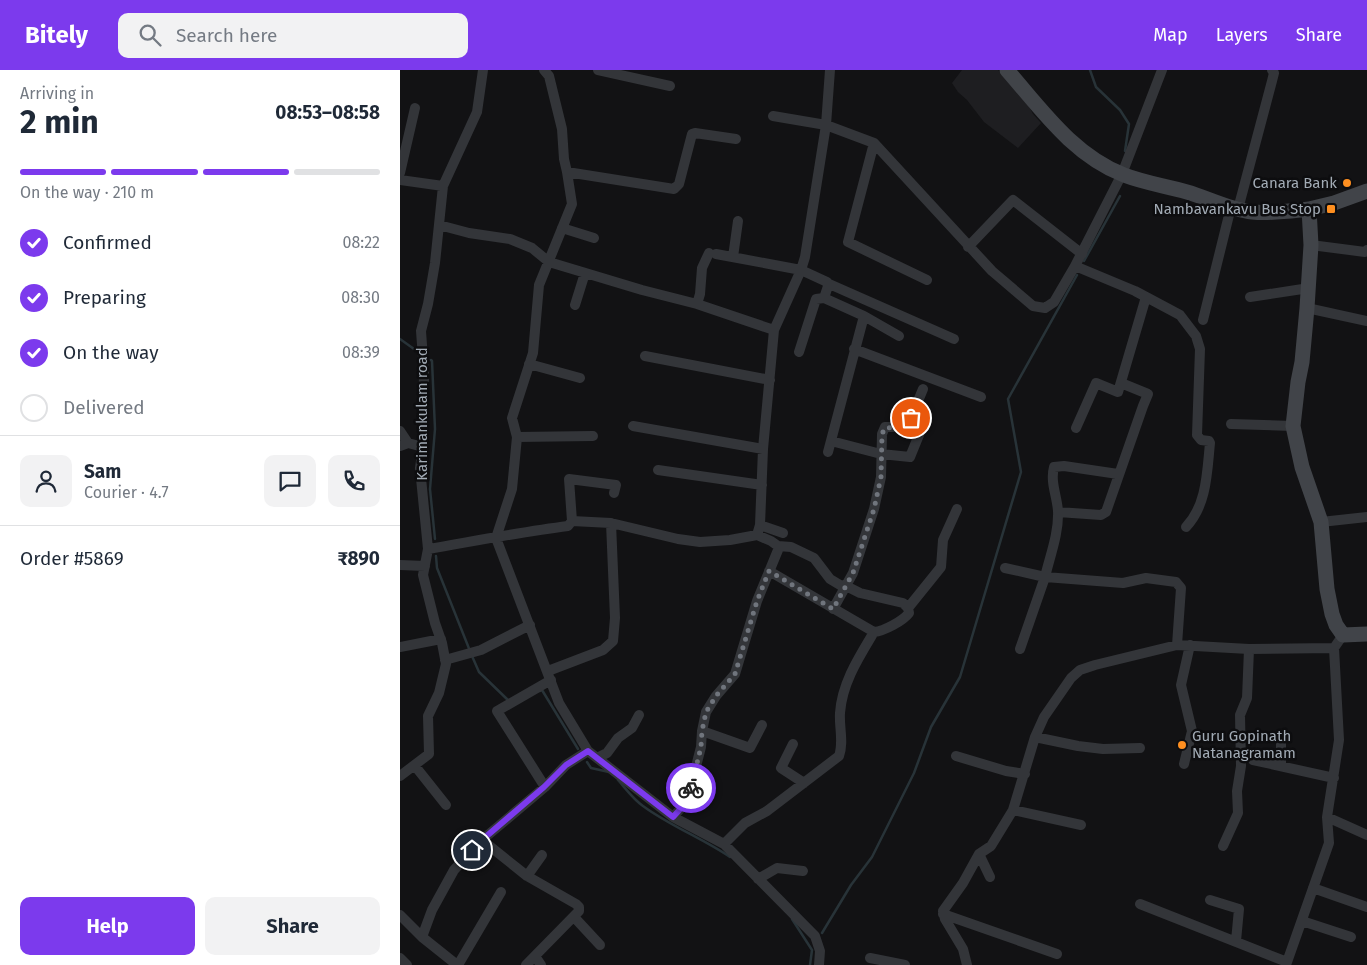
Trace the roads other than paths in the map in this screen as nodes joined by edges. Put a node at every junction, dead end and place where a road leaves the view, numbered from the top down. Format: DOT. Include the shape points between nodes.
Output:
graph roads {
  1 [pos="483,70"];
  2 [pos="544,70"];
  3 [pos="598,70"];
  4 [pos="830,70"];
  5 [pos="1007,70"];
  6 [pos="1162,70"];
  7 [pos="1272,70"];
  8 [pos="670,86"];
  9 [pos="415,108"];
  10 [pos="773,116"];
  11 [pos="826,125"];
  12 [pos="736,139"];
  13 [pos="874,143"];
  14 [pos="567,172"];
  15 [pos="400,173"];
  16 [pos="1122,174"];
  17 [pos="400,180"];
  18 [pos="443,186"];
  19 [pos="1367,191"];
  20 [pos="1235,208"];
  21 [pos="1309,209"];
  22 [pos="738,220"];
  23 [pos="439,225"];
  24 [pos="562,228"];
  25 [pos="594,238"];
  26 [pos="1310,245"];
  27 [pos="968,247"];
  28 [pos="1366,252"];
  29 [pos="1082,254"];
  30 [pos="733,257"];
  31 [pos="548,262"];
  32 [pos="1075,266"];
  33 [pos="801,270"];
  34 [pos="585,273"];
  35 [pos="927,280"];
  36 [pos="828,283"];
  37 [pos="1308,288"];
  38 [pos="1146,297"];
  39 [pos="1250,297"];
  40 [pos="824,298"];
  41 [pos="697,304"];
  42 [pos="575,305"];
  43 [pos="1307,308"];
  44 [pos="864,316"];
  45 [pos="1203,320"];
  46 [pos="1367,321"];
  47 [pos="774,330"];
  48 [pos="899,336"];
  49 [pos="954,339"];
  50 [pos="854,349"];
  51 [pos="799,352"];
  52 [pos="645,356"];
  53 [pos="529,364"];
  54 [pos="580,378"];
  55 [pos="770,380"];
  56 [pos="1121,383"];
  57 [pos="923,389"];
  58 [pos="981,397"];
  59 [pos="1231,424"];
  60 [pos="633,426"];
  61 [pos="1293,426"];
  62 [pos="1076,428"];
  63 [pos="921,430"];
  64 [pos="400,431"];
  65 [pos="593,436"];
  66 [pos="517,437"];
  67 [pos="831,441"];
  68 [pos="404,445"];
  69 [pos="423,447"];
  70 [pos="763,449"];
  71 [pos="828,452"];
  72 [pos="881,454"];
  73 [pos="658,470"];
  74 [pos="1118,474"];
  75 [pos="762,485"];
  76 [pos="614,493"];
  77 [pos="957,509"];
  78 [pos="1058,512"];
  79 [pos="1367,517"];
  80 [pos="572,521"];
  81 [pos="1321,522"];
  82 [pos="611,523"];
  83 [pos="760,525"];
  84 [pos="1186,527"];
  85 [pos="783,533"];
  86 [pos="757,535"];
  87 [pos="496,538"];
  88 [pos="778,546"];
  89 [pos="428,549"];
  90 [pos="400,565"];
  91 [pos="425,566"];
  92 [pos="1005,568"];
  93 [pos="769,571"];
  94 [pos="1045,577"];
  95 [pos="846,586"];
  96 [pos="908,608"];
  97 [pos="833,609"];
  98 [pos="530,624"];
  99 [pos="874,632"];
  100 [pos="1367,634"];
  101 [pos="1343,635"];
  102 [pos="441,639"];
  103 [pos="1177,644"];
  104 [pos="1190,645"];
  105 [pos="400,647"];
  106 [pos="1334,648"];
  107 [pos="1020,649"];
  108 [pos="1249,649"];
  109 [pos="445,660"];
  110 [pos="550,676"];
  111 [pos="639,716"];
  112 [pos="762,725"];
  113 [pos="702,731"];
  114 [pos="1281,734"];
  115 [pos="1035,737"];
  116 [pos="792,744"];
  117 [pos="1140,748"];
  118 [pos="588,751"];
  119 [pos="956,756"];
  120 [pos="597,758"];
  121 [pos="1253,760"];
  122 [pos="1184,764"];
  123 [pos="415,766"];
  124 [pos="1281,766"];
  125 [pos="1025,774"];
  126 [pos="400,776"];
  127 [pos="1334,778"];
  128 [pos="804,783"];
  129 [pos="544,787"];
  130 [pos="446,804"];
  131 [pos="1013,810"];
  132 [pos="673,817"];
  133 [pos="1328,817"];
  134 [pos="1081,825"];
  135 [pos="1367,835"];
  136 [pos="482,840"];
  137 [pos="724,844"];
  138 [pos="1223,846"];
  139 [pos="979,854"];
  140 [pos="542,855"];
  141 [pos="803,871"];
  142 [pos="527,876"];
  143 [pos="990,877"];
  144 [pos="758,879"];
  145 [pos="1312,888"];
  146 [pos="501,892"];
  147 [pos="1210,900"];
  148 [pos="1140,904"];
  149 [pos="1367,907"];
  150 [pos="943,914"];
  151 [pos="400,915"];
  152 [pos="574,918"];
  153 [pos="1302,920"];
  154 [pos="422,937"];
  155 [pos="1351,937"];
  156 [pos="1236,941"];
  157 [pos="600,945"];
  158 [pos="1057,954"];
  159 [pos="400,958"];
  160 [pos="870,958"];
  161 [pos="538,961"];
  162 [pos="1287,964"];
  163 [pos="407,965"];
  164 [pos="458,965"];
  165 [pos="526,965"];
  166 [pos="819,965"];
  167 [pos="905,965"];
  168 [pos="968,965"];
  1 -- 18 [label="street, Karimankulam road" via="477,112"];
  2 -- 14 [label="street" via="549,76 562,129"];
  3 -- 8 [label="street"];
  4 -- 11 [label="street"];
  5 -- 16 [label="street" via="1060,133 1102,165"];
  6 -- 16 [label="street"];
  7 -- 20 [label="street" via="1272,81"];
  9 -- 15 [label="street"];
  10 -- 11 [label="street"];
  11 -- 13 [label="street"];
  11 -- 33 [label="street"];
  12 -- 14 [label="street" via="691,134 679,184 674,188"];
  13 -- 27 [label="street"];
  13 -- 35 [label="street" via="848,242"];
  14 -- 24 [label="street" via="572,204"];
  16 -- 20 [label="street"];
  16 -- 29 [label="street"];
  17 -- 18 [label="street"];
  18 -- 23 [label="street, Karimankulam road"];
  19 -- 21 [label="street"];
  20 -- 21 [label="street" via="1264,213"];
  20 -- 45 [label="street"];
  21 -- 26 [label="street"];
  22 -- 30 [label="street"];
  23 -- 31 [label="street" via="510,239 532,248"];
  23 -- 69 [label="street, Karimankulam road" via="434,271 421,331"];
  24 -- 25 [label="street"];
  24 -- 31 [label="street"];
  26 -- 28 [label="street"];
  26 -- 37 [label="street"];
  27 -- 29 [label="street" via="1014,200"];
  27 -- 32 [label="street" via="1033,306 1040,308 1049,307 1054,302"];
  29 -- 32 [label="street"];
  30 -- 33 [label="street"];
  30 -- 41 [label="street" via="713,253 702,268"];
  31 -- 34 [label="street"];
  31 -- 53 [label="street" via="539,284 533,353"];
  32 -- 38 [label="street"];
  33 -- 36 [label="street"];
  33 -- 47 [label="street"];
  34 -- 41 [label="street"];
  34 -- 42 [label="street"];
  36 -- 40 [label="street"];
  36 -- 49 [label="street"];
  37 -- 39 [label="street"];
  37 -- 43 [label="street"];
  38 -- 56 [label="street"];
  38 -- 84 [label="street" via="1180,315 1196,336 1200,349 1197,435 1210,443 1204,492 1194,518"];
  40 -- 44 [label="street"];
  40 -- 51 [label="street" via="816,299"];
  41 -- 47 [label="street"];
  43 -- 46 [label="street"];
  43 -- 61 [label="street"];
  44 -- 48 [label="street"];
  44 -- 50 [label="street"];
  47 -- 55 [label="street"];
  50 -- 58 [label="street"];
  50 -- 67 [label="street"];
  52 -- 55 [label="street"];
  53 -- 54 [label="street"];
  53 -- 66 [label="street" via="512,418"];
  55 -- 70 [label="street"];
  56 -- 62 [label="street" via="1118,392 1096,383"];
  56 -- 74 [label="street" via="1148,394"];
  57 -- 72 [label="street" via="911,418 901,427 885,428"];
  59 -- 61 [label="street"];
  60 -- 70 [label="street"];
  61 -- 81 [label="street" via="1302,467"];
  63 -- 72 [label="street" via="910,457"];
  64 -- 68 [label="street"];
  65 -- 66 [label="street"];
  66 -- 87 [label="street" via="512,489"];
  67 -- 71 [label="street"];
  67 -- 72 [label="street"];
  68 -- 69 [label="street"];
  69 -- 89 [label="street, Karimankulam road" via="420,468"];
  70 -- 75 [label="street"];
  72 -- 95 [label="street" via="881,477 874,509"];
  73 -- 75 [label="street"];
  74 -- 78 [label="street" via="1104,514"];
  74 -- 78 [label="street" via="1056,466 1053,478"];
  75 -- 83 [label="street"];
  76 -- 80 [label="street" via="616,485 569,479"];
  77 -- 96 [label="street" via="942,540 941,566"];
  78 -- 94 [label="street"];
  79 -- 81 [label="street"];
  80 -- 82 [label="street"];
  80 -- 87 [label="street" via="568,526"];
  81 -- 101 [label="street" via="1332,614"];
  82 -- 86 [label="street" via="678,540 700,542"];
  82 -- 110 [label="street" via="613,641 603,650"];
  83 -- 85 [label="street"];
  83 -- 86 [label="street"];
  86 -- 88 [label="street"];
  87 -- 89 [label="street"];
  87 -- 98 [label="street"];
  88 -- 93 [label="street"];
  88 -- 95 [label="street" via="791,547 814,558 830,579"];
  89 -- 91 [label="street, Karimankulam road"];
  90 -- 91 [label="street"];
  91 -- 102 [label="street, Karimankulam road" via="423,575"];
  92 -- 94 [label="street"];
  93 -- 97 [label="street"];
  93 -- 113 [label="street" via="735,674 706,712"];
  94 -- 103 [label="street" via="1123,584 1146,578 1176,582 1181,588"];
  94 -- 107 [label="street"];
  95 -- 96 [label="street" via="860,593 903,603"];
  95 -- 97 [label="street"];
  96 -- 99 [label="street" via="908,615"];
  97 -- 99 [label="street"];
  98 -- 109 [label="street" via="481,650"];
  98 -- 110 [label="street"];
  99 -- 128 [label="street" via="850,672 844,692 839,756"];
  100 -- 101 [label="street"];
  101 -- 106 [label="street"];
  102 -- 105 [label="street"];
  102 -- 109 [label="street, Karimankulam road"];
  103 -- 104 [label="street"];
  103 -- 115 [label="street" via="1080,670 1044,717"];
  104 -- 108 [label="street"];
  104 -- 122 [label="street" via="1181,685 1192,731"];
  106 -- 108 [label="street"];
  106 -- 127 [label="street" via="1339,740"];
  108 -- 138 [label="street" via="1247,698 1240,715 1242,766 1237,791 1238,813"];
  109 -- 123 [label="street, Karimankulam road" via="439,693 428,716 429,754"];
  110 -- 118 [label="street" via="559,703"];
  110 -- 129 [label="street" via="497,711"];
  111 -- 120 [label="street" via="632,728 618,738 607,753"];
  112 -- 113 [label="street" via="750,748"];
  113 -- 132 [label="street" via="690,790 683,806"];
  114 -- 124 [label="street"];
  115 -- 117 [label="street" via="1102,749"];
  115 -- 125 [label="street"];
  116 -- 128 [label="street" via="781,768"];
  118 -- 120 [label="street"];
  118 -- 129 [label="street" via="566,765"];
  119 -- 125 [label="street"];
  120 -- 132 [label="street"];
  121 -- 124 [label="street"];
  123 -- 126 [label="street, Karimankulam road"];
  123 -- 130 [label="street"];
  124 -- 127 [label="street"];
  125 -- 131 [label="street"];
  127 -- 133 [label="street"];
  128 -- 137 [label="street" via="745,823"];
  129 -- 136 [label="street"];
  131 -- 134 [label="street"];
  131 -- 139 [label="street" via="991,846"];
  132 -- 137 [label="street"];
  133 -- 135 [label="street"];
  133 -- 145 [label="street" via="1329,843"];
  136 -- 142 [label="street"];
  136 -- 154 [label="street" via="454,870 432,910"];
  137 -- 144 [label="street"];
  139 -- 143 [label="street"];
  139 -- 150 [label="street"];
  140 -- 142 [label="street"];
  141 -- 144 [label="street" via="777,868"];
  142 -- 152 [label="street" via="578,906 579,911"];
  144 -- 166 [label="street" via="815,936 820,951"];
  145 -- 149 [label="street"];
  145 -- 153 [label="street"];
  146 -- 164 [label="street"];
  147 -- 156 [label="street" via="1240,909"];
  148 -- 156 [label="street"];
  150 -- 158 [label="street"];
  150 -- 168 [label="street" via="963,949"];
  151 -- 154 [label="street"];
  152 -- 157 [label="street"];
  152 -- 161 [label="street"];
  153 -- 155 [label="street"];
  153 -- 162 [label="street"];
  154 -- 164 [label="street"];
  156 -- 162 [label="street"];
  159 -- 163 [label="street"];
  160 -- 167 [label="street"];
  161 -- 165 [label="street"];
}
